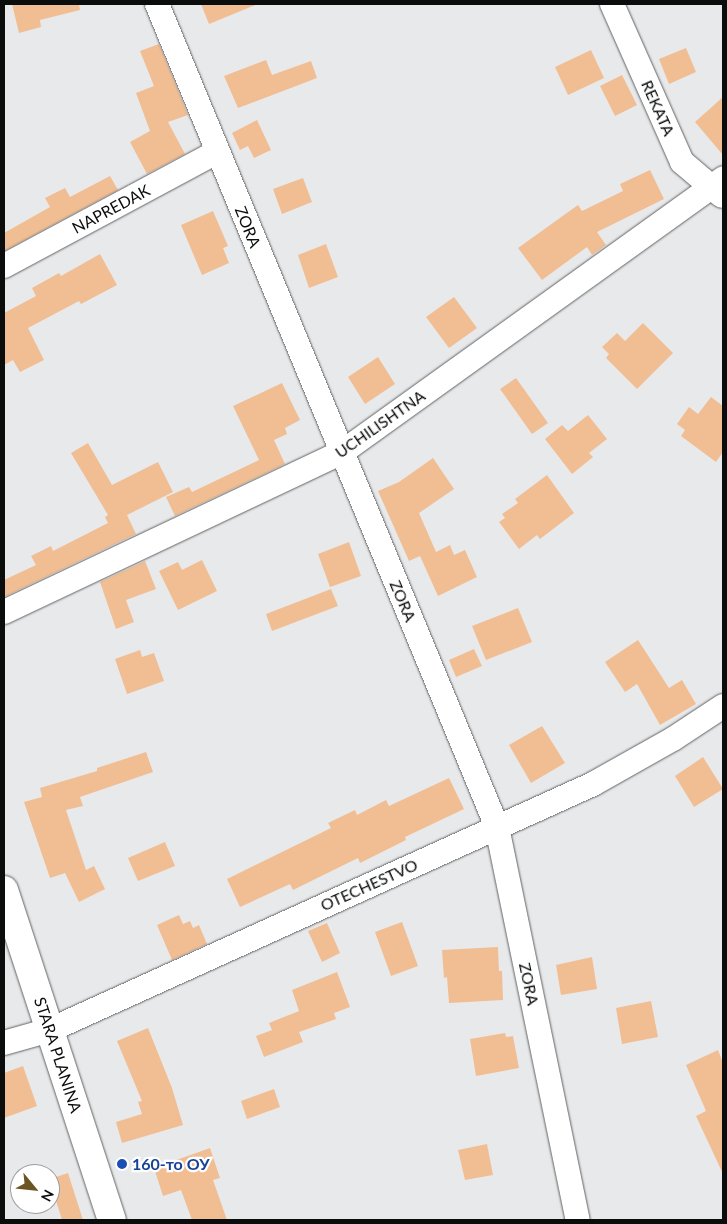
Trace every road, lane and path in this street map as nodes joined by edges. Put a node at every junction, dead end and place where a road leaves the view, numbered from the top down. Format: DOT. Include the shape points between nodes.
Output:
graph roads {
  1 [pos="157,4"];
  2 [pos="612,4"];
  3 [pos="217,152"];
  4 [pos="719,187"];
  5 [pos="4,266"];
  6 [pos="341,453"];
  7 [pos="4,612"];
  8 [pos="723,706"];
  9 [pos="497,827"];
  10 [pos="4,890"];
  11 [pos="50,1030"];
  12 [pos="4,1043"];
  13 [pos="112,1220"];
  14 [pos="578,1220"];
  1 -- 3 [label="street, ZORA"];
  2 -- 4 [label="street, REKATA" via="682,162"];
  3 -- 5 [label="street, NAPREDAK"];
  3 -- 6 [label="street, ZORA"];
  4 -- 6 [label="street, UCHILISHTNA"];
  6 -- 7 [label="street, UCHILISHTNA"];
  6 -- 9 [label="street, ZORA"];
  8 -- 9 [label="street, OTECHESTVO" via="673,739 593,784"];
  9 -- 11 [label="street, OTECHESTVO"];
  9 -- 14 [label="street, ZORA"];
  10 -- 11 [label="street, STARA PLANINA"];
  11 -- 12 [label="street, OTECHESTVO"];
  11 -- 13 [label="street, STARA PLANINA"];
}
